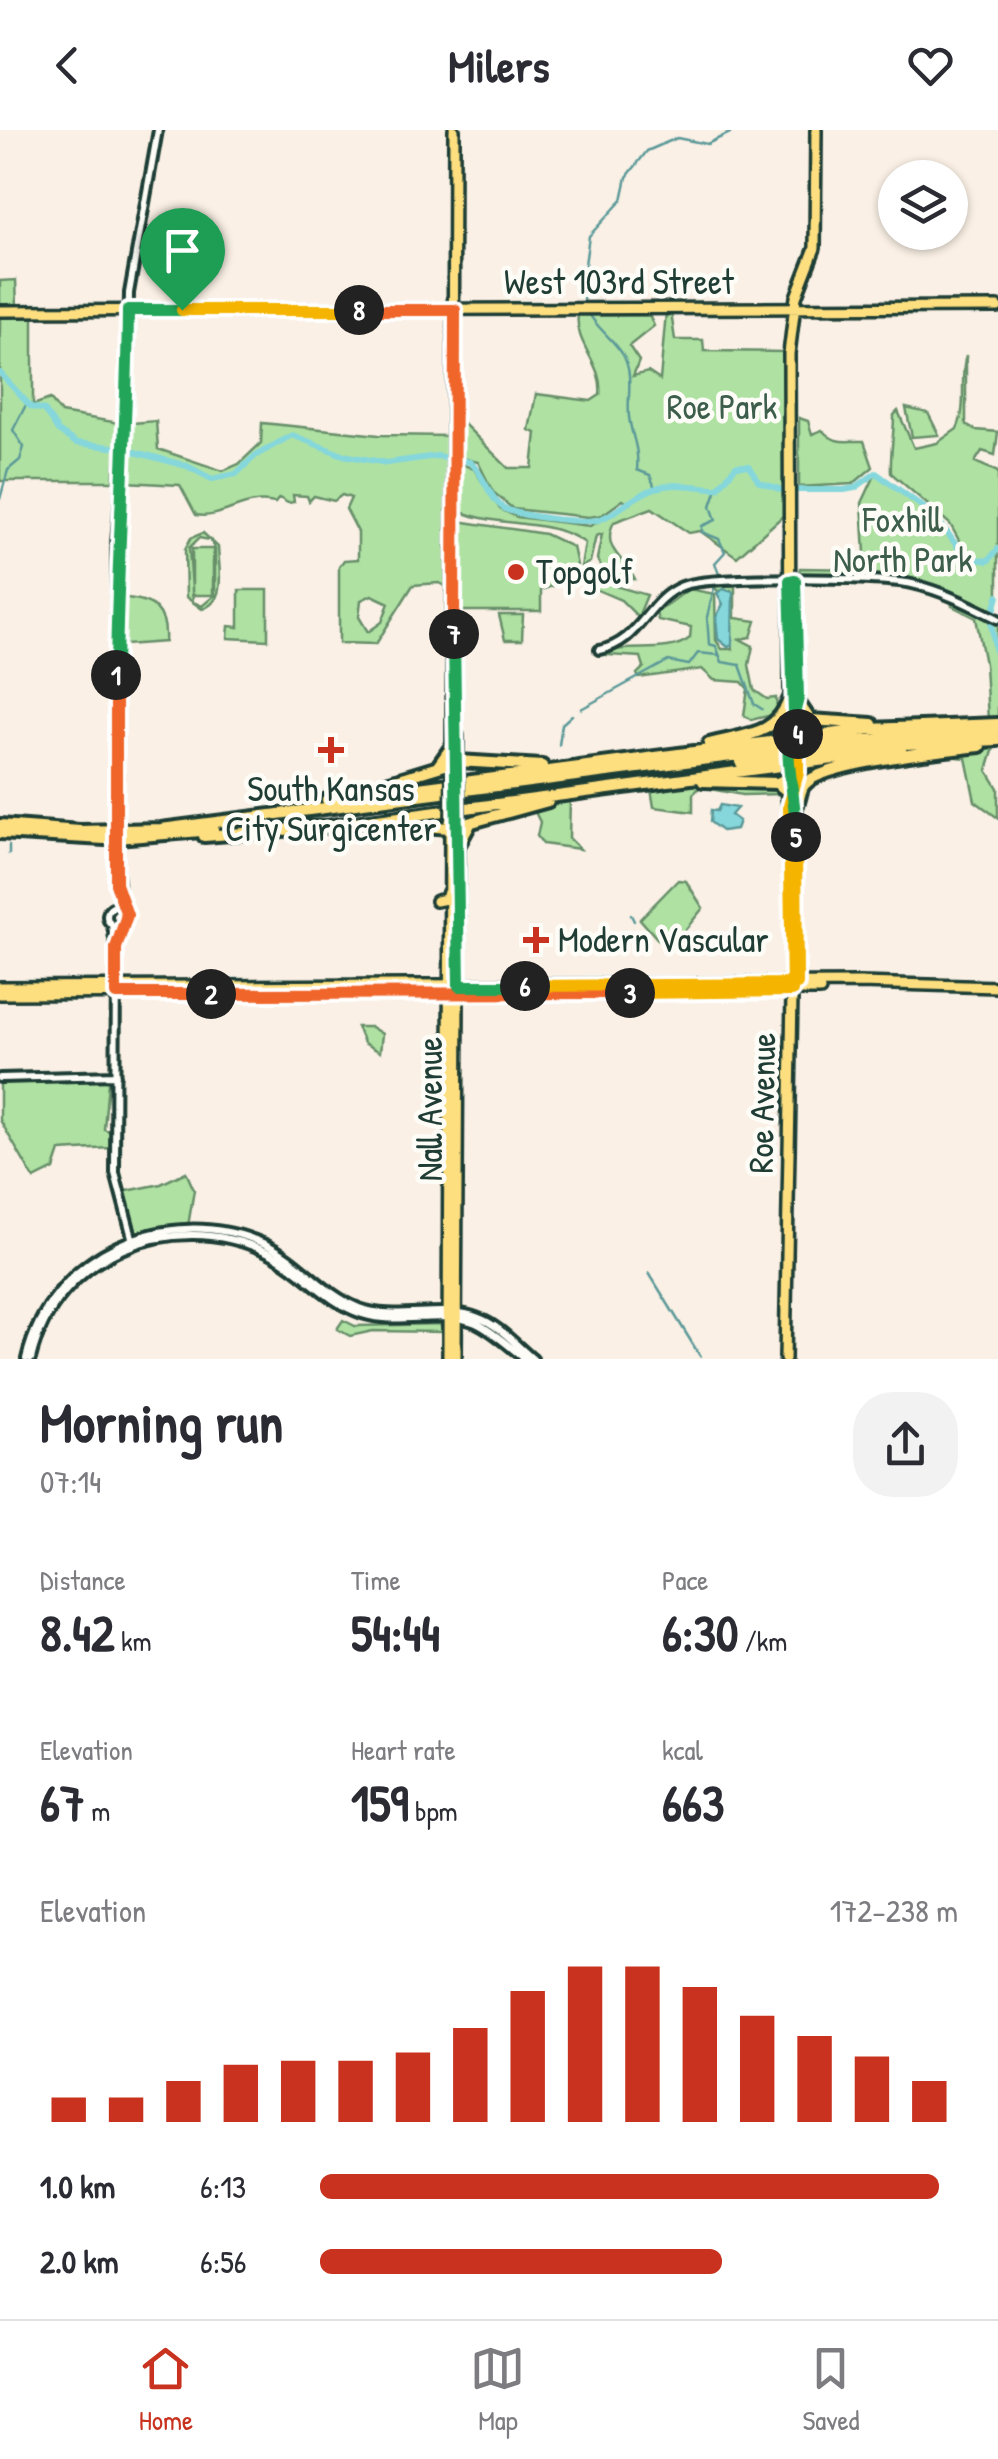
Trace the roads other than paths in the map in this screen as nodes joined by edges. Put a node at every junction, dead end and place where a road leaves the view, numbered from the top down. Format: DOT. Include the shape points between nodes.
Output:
graph roads {
  1 [pos="158,130"];
  2 [pos="454,130"];
  3 [pos="816,130"];
  4 [pos="998,307"];
  5 [pos="794,308"];
  6 [pos="128,310"];
  7 [pos="455,310"];
  8 [pos="0,311"];
  9 [pos="792,581"];
  10 [pos="998,619"];
  11 [pos="599,650"];
  12 [pos="454,679"];
  13 [pos="794,700"];
  14 [pos="810,720"];
  15 [pos="774,726"];
  16 [pos="902,726"];
  17 [pos="998,728"];
  18 [pos="793,733"];
  19 [pos="981,735"];
  20 [pos="998,743"];
  21 [pos="452,746"];
  22 [pos="679,753"];
  23 [pos="455,762"];
  24 [pos="437,767"];
  25 [pos="573,767"];
  26 [pos="793,770"];
  27 [pos="813,778"];
  28 [pos="672,779"];
  29 [pos="777,783"];
  30 [pos="571,792"];
  31 [pos="327,800"];
  32 [pos="793,806"];
  33 [pos="262,817"];
  34 [pos="454,823"];
  35 [pos="471,824"];
  36 [pos="0,825"];
  37 [pos="332,826"];
  38 [pos="194,832"];
  39 [pos="0,833"];
  40 [pos="454,850"];
  41 [pos="116,884"];
  42 [pos="436,901"];
  43 [pos="122,907"];
  44 [pos="111,908"];
  45 [pos="112,925"];
  46 [pos="122,925"];
  47 [pos="116,948"];
  48 [pos="998,987"];
  49 [pos="794,988"];
  50 [pos="0,990"];
  51 [pos="116,990"];
  52 [pos="455,990"];
  53 [pos="116,1075"];
  54 [pos="0,1078"];
  55 [pos="134,1241"];
  56 [pos="452,1317"];
  57 [pos="29,1359"];
  58 [pos="448,1359"];
  59 [pos="456,1359"];
  60 [pos="525,1359"];
  61 [pos="533,1359"];
  62 [pos="788,1359"];
  1 -- 6 [label="street"];
  2 -- 7 [label="main road, Nall Avenue"];
  3 -- 5 [label="main road, Roe Avenue" via="815,248"];
  4 -- 5 [label="main road, West 103rd Street"];
  5 -- 7 [label="main road, West 103rd Street"];
  5 -- 9 [label="main road, Roe Avenue"];
  6 -- 7 [label="main road, West 103rd Street"];
  6 -- 8 [label="main road, West 103rd Street"];
  6 -- 41 [label="street, bridge" via="116,554"];
  7 -- 12 [label="main road, Nall Avenue"];
  9 -- 10 [label="street" via="895,582"];
  9 -- 11 [label="street" via="679,586 632,635"];
  9 -- 13 [label="main road, Roe Avenue"];
  12 -- 21 [label="main road, Nall Avenue"];
  12 -- 23 [label="main road, Nall Avenue"];
  13 -- 14 [label="highway"];
  13 -- 15 [label="highway"];
  13 -- 18 [label="main road, Roe Avenue"];
  14 -- 16 [label="highway"];
  14 -- 18 [label="highway"];
  15 -- 18 [label="highway"];
  15 -- 22 [label="highway"];
  16 -- 19 [label="highway"];
  16 -- 22 [label="highway"];
  17 -- 19 [label="highway"];
  18 -- 26 [label="main road, Roe Avenue, bridge"];
  19 -- 20 [label="highway"];
  19 -- 27 [label="highway"];
  19 -- 28 [label="highway"];
  19 -- 33 [label="highway" via="850,741"];
  19 -- 38 [label="highway"];
  21 -- 23 [label="main road, Nall Avenue"];
  21 -- 24 [label="highway"];
  22 -- 25 [label="highway"];
  23 -- 24 [label="highway"];
  23 -- 25 [label="highway"];
  23 -- 34 [label="main road, Nall Avenue, bridge"];
  24 -- 31 [label="highway"];
  25 -- 31 [label="highway"];
  26 -- 27 [label="highway"];
  26 -- 29 [label="highway"];
  26 -- 32 [label="main road, Roe Avenue"];
  27 -- 32 [label="highway"];
  28 -- 29 [label="highway"];
  28 -- 30 [label="highway"];
  29 -- 32 [label="highway"];
  30 -- 35 [label="highway"];
  30 -- 37 [label="highway"];
  31 -- 33 [label="highway"];
  32 -- 49 [label="main road, Roe Avenue"];
  33 -- 36 [label="highway" via="132,831"];
  34 -- 35 [label="highway"];
  34 -- 37 [label="highway"];
  34 -- 40 [label="main road, Nall Avenue"];
  35 -- 40 [label="highway"];
  37 -- 38 [label="highway"];
  38 -- 39 [label="highway" via="105,839"];
  40 -- 42 [label="main road" via="447,897"];
  40 -- 52 [label="main road, Nall Avenue"];
  41 -- 43 [label="street"];
  41 -- 44 [label="street"];
  43 -- 44 [label="street"];
  43 -- 46 [label="street"];
  44 -- 45 [label="street" via="106,917"];
  45 -- 46 [label="street"];
  45 -- 47 [label="street"];
  46 -- 47 [label="street"];
  47 -- 51 [label="street"];
  48 -- 49 [label="main road"];
  49 -- 52 [label="main road"];
  49 -- 62 [label="main road, Roe Avenue"];
  50 -- 51 [label="main road"];
  51 -- 52 [label="main road"];
  51 -- 53 [label="street"];
  52 -- 56 [label="main road, Nall Avenue"];
  53 -- 54 [label="street"];
  53 -- 55 [label="street" via="116,1180"];
  55 -- 56 [label="street" via="181,1229 234,1234 291,1258 360,1308"];
  55 -- 57 [label="street" via="66,1289"];
  56 -- 58 [label="main road, Nall Avenue"];
  56 -- 59 [label="main road, Nall Avenue"];
  56 -- 60 [label="street" via="480,1325"];
  56 -- 61 [label="street" via="486,1320"];
}
